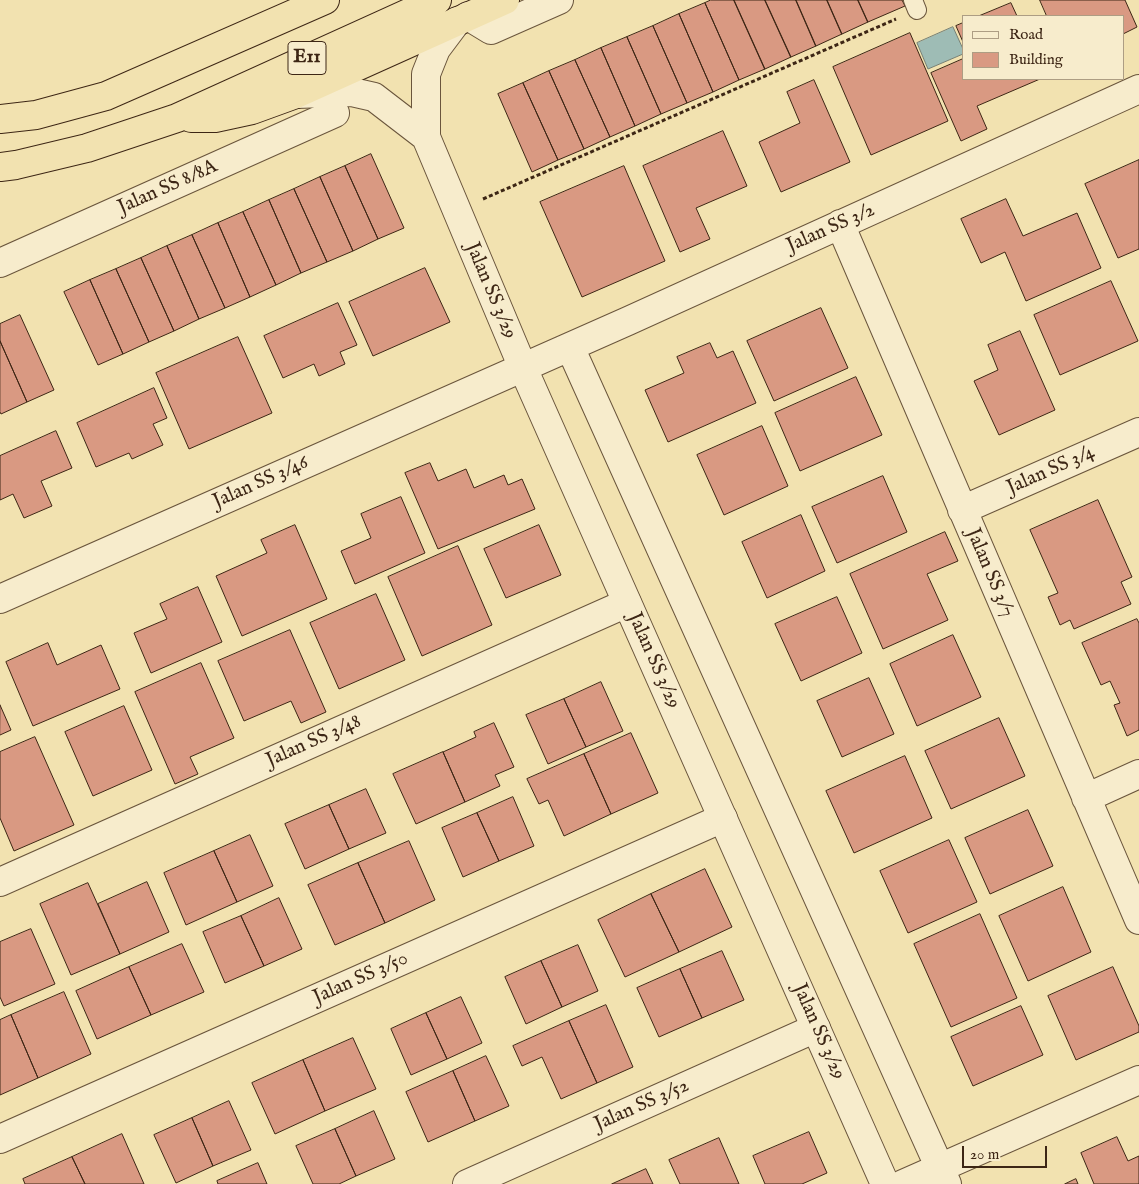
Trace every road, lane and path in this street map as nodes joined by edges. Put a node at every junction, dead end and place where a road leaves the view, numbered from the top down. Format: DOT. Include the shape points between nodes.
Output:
graph roads {
  1 [pos="325,0"];
  2 [pos="437,0"];
  3 [pos="505,0"];
  4 [pos="559,0"];
  5 [pos="915,5"];
  6 [pos="462,19"];
  7 [pos="1139,89"];
  8 [pos="296,94"];
  9 [pos="335,113"];
  10 [pos="177,118"];
  11 [pos="0,120"];
  12 [pos="426,137"];
  13 [pos="0,167"];
  14 [pos="457,210"];
  15 [pos="840,224"];
  16 [pos="0,263"];
  17 [pos="570,347"];
  18 [pos="522,368"];
  19 [pos="1139,432"];
  20 [pos="962,510"];
  21 [pos="0,599"];
  22 [pos="627,603"];
  23 [pos="1139,774"];
  24 [pos="1086,798"];
  25 [pos="723,818"];
  26 [pos="0,882"];
  27 [pos="1139,920"];
  28 [pos="816,1028"];
  29 [pos="1139,1080"];
  30 [pos="0,1139"];
  31 [pos="944,1176"];
  32 [pos="467,1184"];
  33 [pos="885,1184"];
  34 [pos="903,1184"];
  1 -- 11 [label="highway, E11" via="106,96 36,115"];
  2 -- 10 [label="highway, E11"];
  3 -- 6 [label="highway"];
  4 -- 6 [label="street" via="491,30"];
  5 -- 14 [label="path"];
  6 -- 8 [label="highway"];
  6 -- 12 [label="street, Jalan SS 3/29" via="436,49 426,74"];
  7 -- 15 [label="street, Jalan SS 3/2"];
  8 -- 10 [label="highway" via="252,110 215,118"];
  8 -- 12 [label="street, Jalan SS 3/29" via="352,92 374,97"];
  9 -- 16 [label="street, Jalan SS 8/8A"];
  10 -- 13 [label="highway, E11" via="87,148"];
  12 -- 14 [label="street, Jalan SS 3/29"];
  14 -- 18 [label="street, Jalan SS 3/29"];
  15 -- 17 [label="street, Jalan SS 3/2"];
  15 -- 20 [label="street, Jalan SS 3/7"];
  17 -- 18 [label="street, Jalan SS 3/2"];
  17 -- 31 [label="street"];
  18 -- 21 [label="street, Jalan SS 3/46"];
  18 -- 22 [label="street, Jalan SS 3/29"];
  19 -- 20 [label="street, Jalan SS 3/4"];
  20 -- 24 [label="street, Jalan SS 3/7"];
  22 -- 25 [label="street, Jalan SS 3/29"];
  22 -- 26 [label="street, Jalan SS 3/48"];
  23 -- 24 [label="street"];
  24 -- 27 [label="street, Jalan SS 3/7"];
  25 -- 28 [label="street, Jalan SS 3/29"];
  25 -- 30 [label="street, Jalan SS 3/50"];
  28 -- 32 [label="street, Jalan SS 3/52"];
  28 -- 33 [label="street, Jalan SS 3/29"];
  29 -- 31 [label="street"];
  31 -- 34 [label="street"];
}
